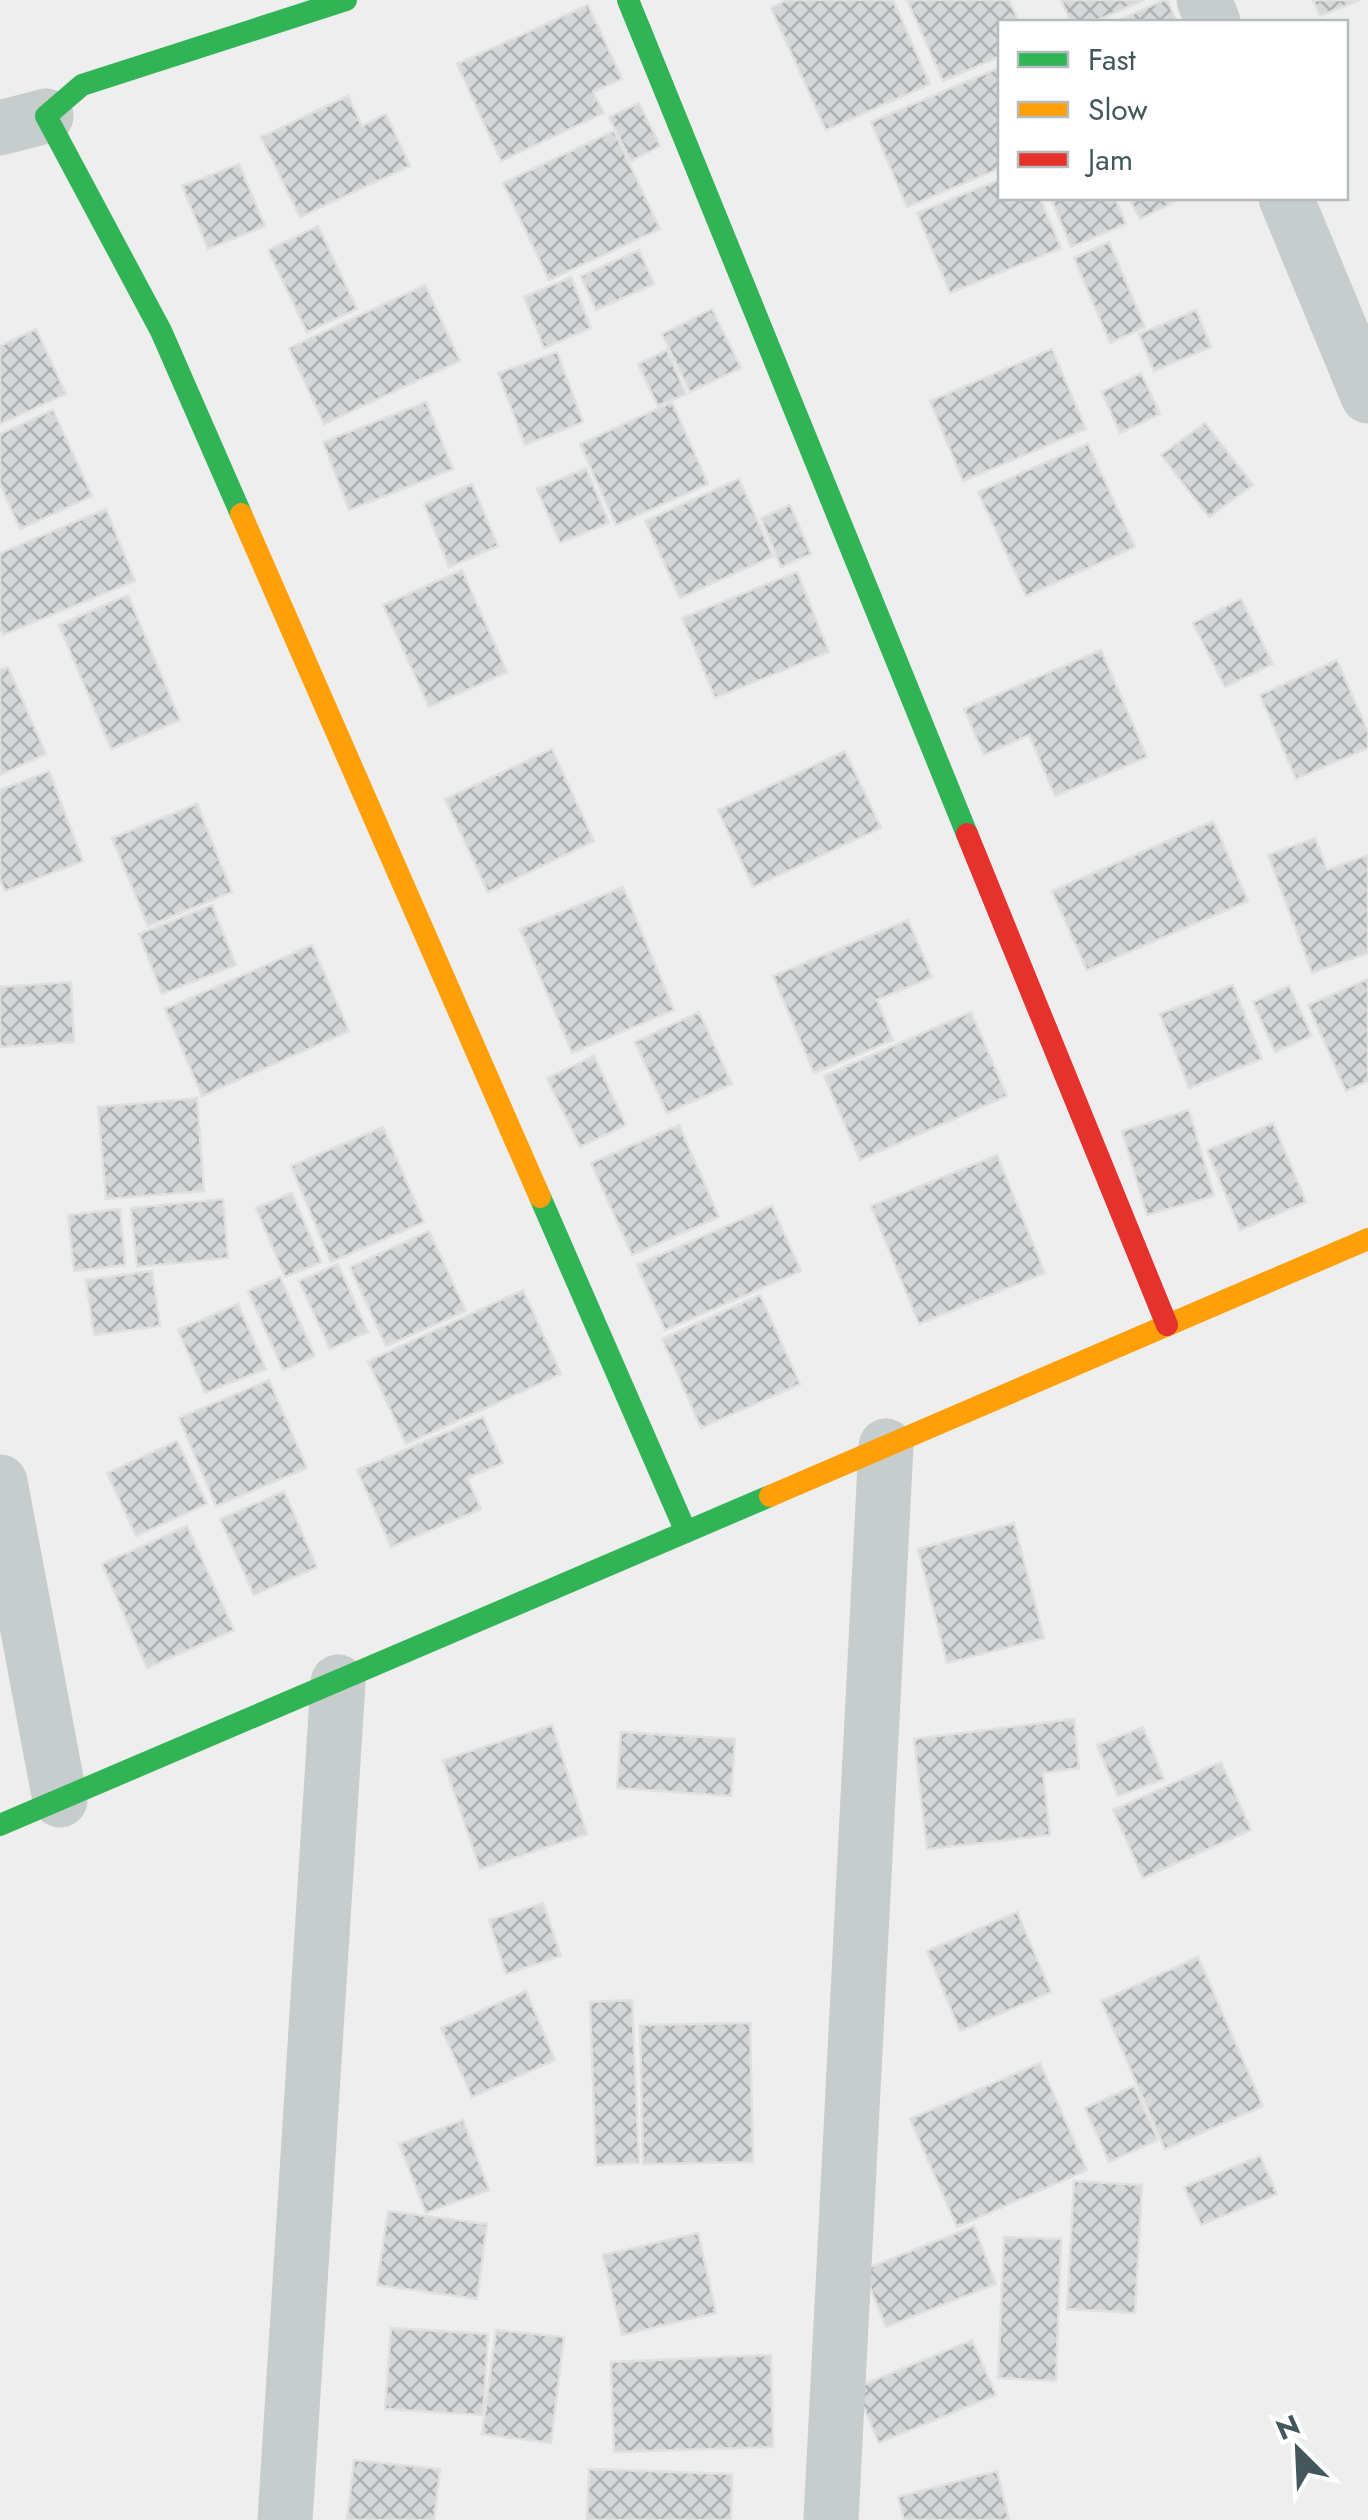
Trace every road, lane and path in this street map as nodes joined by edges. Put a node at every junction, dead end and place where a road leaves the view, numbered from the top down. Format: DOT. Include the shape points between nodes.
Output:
graph roads {
  1 [pos="346,0"];
  2 [pos="628,0"];
  3 [pos="23,122"];
  4 [pos="1287,200"];
  5 [pos="1368,396"];
  6 [pos="1368,1238"];
  7 [pos="1167,1325"];
  8 [pos="886,1446"];
  9 [pos="0,1482"];
  10 [pos="686,1532"];
  11 [pos="338,1682"];
  12 [pos="60,1800"];
  13 [pos="0,1825"];
  14 [pos="285,2520"];
  15 [pos="832,2520"];
  1 -- 3 [label="street" via="82,86"];
  2 -- 7 [label="street"];
  3 -- 10 [label="street" via="161,331"];
  4 -- 5 [label="street"];
  6 -- 7 [label="street"];
  7 -- 8 [label="street"];
  8 -- 10 [label="street"];
  8 -- 15 [label="street"];
  9 -- 12 [label="street"];
  10 -- 11 [label="street"];
  11 -- 12 [label="street"];
  11 -- 14 [label="street"];
  12 -- 13 [label="street"];
}
